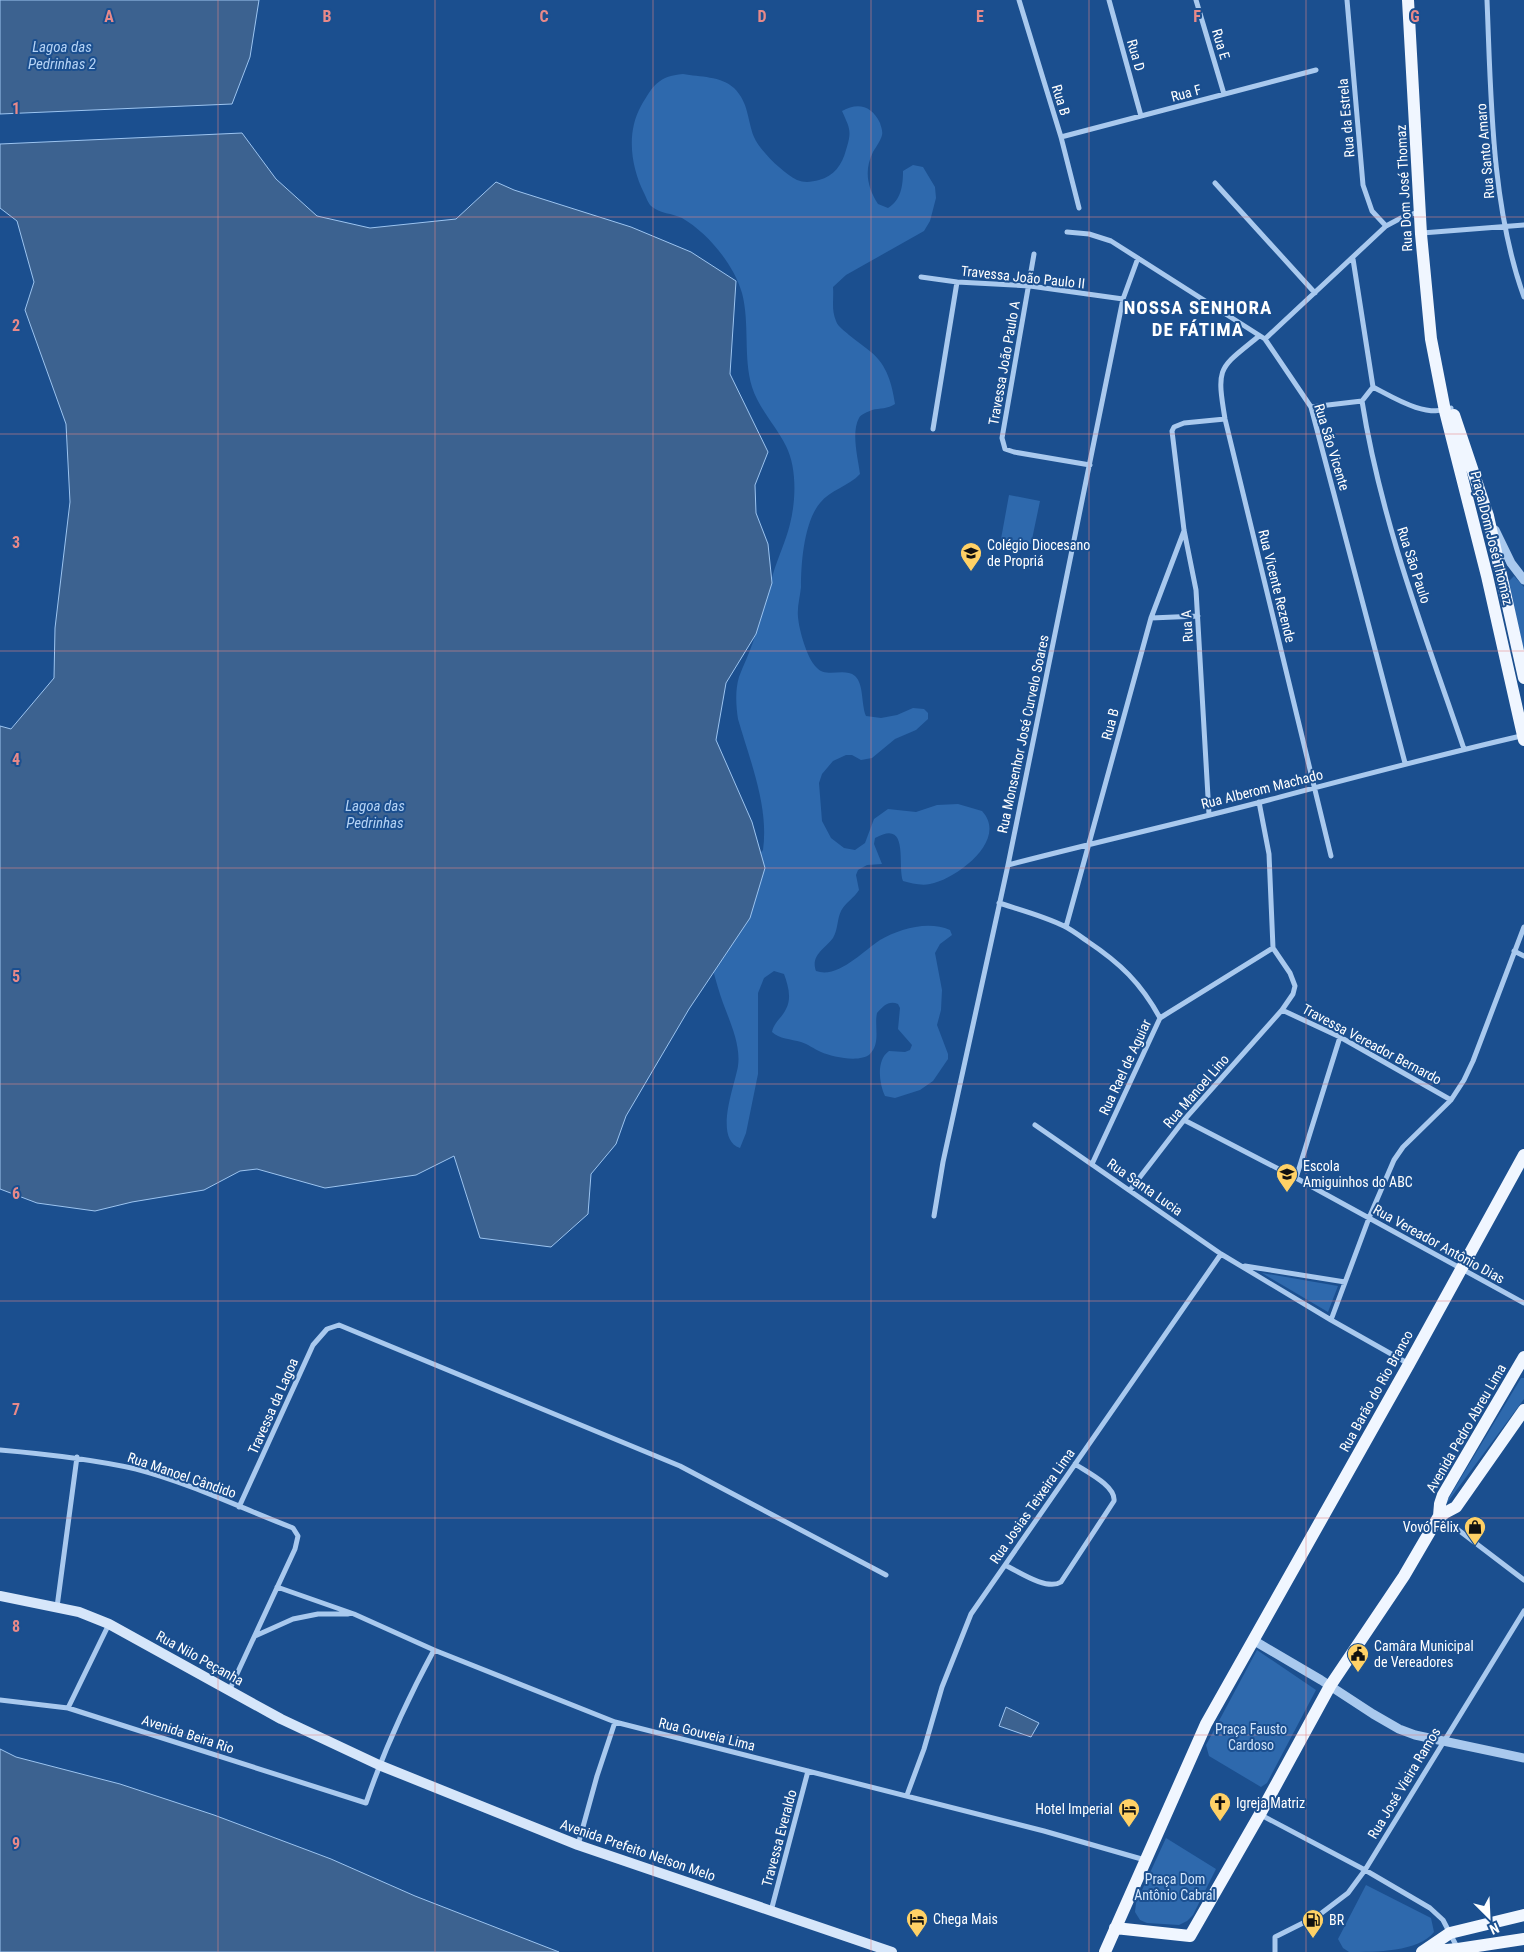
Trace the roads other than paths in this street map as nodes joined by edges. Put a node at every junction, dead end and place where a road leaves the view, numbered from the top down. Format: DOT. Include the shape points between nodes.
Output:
graph roads {
  1 [pos="1019,0"];
  2 [pos="1109,0"];
  3 [pos="1196,0"];
  4 [pos="1346,0"];
  5 [pos="1408,0"];
  6 [pos="1487,0"];
  7 [pos="1316,70"];
  8 [pos="1224,94"];
  9 [pos="1141,116"];
  10 [pos="1061,137"];
  11 [pos="1215,184"];
  12 [pos="1079,208"];
  13 [pos="1421,211"];
  14 [pos="1524,225"];
  15 [pos="1386,226"];
  16 [pos="1504,228"];
  17 [pos="1066,232"];
  18 [pos="1421,234"];
  19 [pos="1034,254"];
  20 [pos="1138,258"];
  21 [pos="1353,258"];
  22 [pos="921,277"];
  23 [pos="957,282"];
  24 [pos="1030,286"];
  25 [pos="1315,293"];
  26 [pos="1524,296"];
  27 [pos="1123,299"];
  28 [pos="1260,336"];
  29 [pos="1265,339"];
  30 [pos="1374,387"];
  31 [pos="1362,401"];
  32 [pos="1311,407"];
  33 [pos="1448,409"];
  34 [pos="1225,419"];
  35 [pos="933,429"];
  36 [pos="1090,464"];
  37 [pos="1488,516"];
  38 [pos="1184,530"];
  39 [pos="1500,573"];
  40 [pos="1487,576"];
  41 [pos="1524,580"];
  42 [pos="1198,616"];
  43 [pos="1151,618"];
  44 [pos="1522,662"];
  45 [pos="1524,678"];
  46 [pos="1524,738"];
  47 [pos="1464,749"];
  48 [pos="1405,763"];
  49 [pos="1314,788"];
  50 [pos="1260,802"];
  51 [pos="1209,814"];
  52 [pos="1090,843"];
  53 [pos="1331,856"];
  54 [pos="1008,865"];
  55 [pos="999,903"];
  56 [pos="1066,926"];
  57 [pos="1524,927"];
  58 [pos="1273,948"];
  59 [pos="1514,951"];
  60 [pos="1524,956"];
  61 [pos="1282,1010"];
  62 [pos="1160,1018"];
  63 [pos="1340,1037"];
  64 [pos="1451,1100"];
  65 [pos="1184,1120"];
  66 [pos="1035,1125"];
  67 [pos="1524,1155"];
  68 [pos="1092,1164"];
  69 [pos="1296,1178"];
  70 [pos="1130,1190"];
  71 [pos="934,1216"];
  72 [pos="1369,1218"];
  73 [pos="1221,1254"];
  74 [pos="1242,1266"];
  75 [pos="1460,1269"];
  76 [pos="1346,1282"];
  77 [pos="1524,1303"];
  78 [pos="1331,1320"];
  79 [pos="1523,1363"];
  80 [pos="1409,1364"];
  81 [pos="1524,1410"];
  82 [pos="0,1450"];
  83 [pos="77,1457"];
  84 [pos="1075,1464"];
  85 [pos="239,1507"];
  86 [pos="1439,1516"];
  87 [pos="1005,1565"];
  88 [pos="886,1575"];
  89 [pos="1524,1580"];
  90 [pos="277,1587"];
  91 [pos="0,1596"];
  92 [pos="57,1607"];
  93 [pos="1524,1611"];
  94 [pos="354,1614"];
  95 [pos="109,1624"];
  96 [pos="255,1636"];
  97 [pos="1253,1640"];
  98 [pos="434,1650"];
  99 [pos="1330,1686"];
  100 [pos="229,1691"];
  101 [pos="0,1700"];
  102 [pos="68,1708"];
  103 [pos="615,1722"];
  104 [pos="1443,1740"];
  105 [pos="1524,1758"];
  106 [pos="379,1765"];
  107 [pos="808,1771"];
  108 [pos="907,1796"];
  109 [pos="1260,1814"];
  110 [pos="578,1845"];
  111 [pos="1146,1860"];
  112 [pos="1365,1870"];
  113 [pos="771,1911"];
  114 [pos="1524,1915"];
  115 [pos="1115,1928"];
  116 [pos="1450,1933"];
  117 [pos="1524,1938"];
  118 [pos="1458,1949"];
  119 [pos="892,1952"];
  120 [pos="1105,1952"];
  121 [pos="1276,1952"];
  122 [pos="1423,1952"];
  1 -- 10 [label="street, Rua B"];
  2 -- 9 [label="street, Rua D"];
  3 -- 8 [label="street, Rua E"];
  4 -- 15 [label="street, Rua da Estrela" via="1363,185 1372,211"];
  5 -- 13 [label="main road, Rua Dom José Thomaz"];
  6 -- 16 [label="street, Rua Santo Amaro" via="1490,84"];
  7 -- 8 [label="street, Rua F"];
  8 -- 9 [label="street, Rua F"];
  9 -- 10 [label="street, Rua F"];
  10 -- 12 [label="street, Rua B"];
  11 -- 25 [label="street"];
  13 -- 15 [label="street"];
  13 -- 18 [label="main road, Rua Dom José Thomaz"];
  14 -- 16 [label="street"];
  15 -- 21 [label="street"];
  16 -- 18 [label="street"];
  16 -- 26 [label="street, Rua Santo Amaro"];
  17 -- 20 [label="street, Rua São Vicente" via="1089,234 1111,241"];
  18 -- 33 [label="main road, Rua Dom José Thomaz" via="1426,303 1437,373"];
  19 -- 24 [label="street, Travessa João Paulo A"];
  20 -- 27 [label="street, Rua Monsenhor José Curvelo Soares"];
  20 -- 28 [label="street, Rua São Vicente"];
  21 -- 25 [label="street"];
  21 -- 30 [label="street"];
  22 -- 23 [label="street, Travessa João Paulo II"];
  23 -- 24 [label="street, Travessa João Paulo II"];
  23 -- 35 [label="street"];
  24 -- 27 [label="street, Travessa João Paulo II"];
  24 -- 36 [label="street, Travessa João Paulo A" via="1003,446 1014,452"];
  25 -- 29 [label="street"];
  27 -- 36 [label="street, Rua Monsenhor José Curvelo Soares"];
  28 -- 29 [label="street, Rua São Vicente"];
  28 -- 34 [label="street, Rua Vicente Rezende" via="1226,363 1222,372 1220,380"];
  29 -- 32 [label="street, Rua São Vicente"];
  30 -- 31 [label="street"];
  30 -- 33 [label="street" via="1408,404 1431,410"];
  31 -- 32 [label="street"];
  31 -- 47 [label="street, Rua São Paulo" via="1384,506"];
  32 -- 48 [label="street, Rua São Vicente"];
  33 -- 37 [label="main road, Praça Dom José Thomaz"];
  33 -- 40 [label="main road, Praça Dom José Thomaz"];
  34 -- 38 [label="street, Rua A" via="1178,425 1172,431"];
  34 -- 49 [label="street, Rua Vicente Rezende"];
  36 -- 54 [label="street, Rua Monsenhor José Curvelo Soares"];
  37 -- 39 [label="main road"];
  37 -- 41 [label="street, Praça Dom José Thomaz" via="1511,563"];
  38 -- 42 [label="street, Rua A"];
  38 -- 43 [label="street, Rua B"];
  39 -- 40 [label="main road"];
  39 -- 44 [label="main road"];
  40 -- 46 [label="main road, Praça Dom José Thomaz"];
  42 -- 43 [label="street"];
  42 -- 51 [label="street, Rua A"];
  43 -- 52 [label="street, Rua B"];
  44 -- 45 [label="main road"];
  46 -- 47 [label="street, Rua Alberom Machado"];
  47 -- 48 [label="street, Rua Alberom Machado"];
  48 -- 49 [label="street, Rua Alberom Machado"];
  49 -- 50 [label="street, Rua Alberom Machado"];
  49 -- 53 [label="street, Rua Vicente Rezende"];
  50 -- 51 [label="street, Rua Alberom Machado"];
  50 -- 58 [label="street" via="1270,862"];
  51 -- 52 [label="street, Rua Alberom Machado"];
  52 -- 54 [label="street, Rua Alberom Machado"];
  52 -- 56 [label="street, Rua B"];
  54 -- 55 [label="street, Rua Monsenhor José Curvelo Soares"];
  55 -- 56 [label="street"];
  55 -- 71 [label="street, Rua Monsenhor José Curvelo Soares"];
  56 -- 62 [label="street" via="1124,968 1150,998"];
  57 -- 59 [label="street"];
  58 -- 61 [label="street, Rua Manoel Lino" via="1295,986"];
  58 -- 62 [label="street, Rua Rael de Aguiar"];
  59 -- 60 [label="street"];
  59 -- 64 [label="street" via="1473,1061"];
  61 -- 63 [label="street, Travessa Vereador Bernardo"];
  61 -- 65 [label="street, Rua Manoel Lino"];
  62 -- 68 [label="street, Rua Rael de Aguiar"];
  63 -- 64 [label="street, Travessa Vereador Bernardo"];
  63 -- 69 [label="street"];
  64 -- 72 [label="street" via="1403,1147 1394,1160"];
  65 -- 69 [label="street, Rua Vereador Antônio Dias"];
  65 -- 70 [label="street, Rua Manoel Lino"];
  66 -- 68 [label="street, Rua Santa Lucia"];
  67 -- 75 [label="main road, Rua Barão do Rio Branco"];
  68 -- 70 [label="street, Rua Santa Lucia"];
  69 -- 72 [label="street, Rua Vereador Antônio Dias"];
  70 -- 73 [label="street, Rua Santa Lucia"];
  72 -- 75 [label="street, Rua Vereador Antônio Dias"];
  72 -- 76 [label="street"];
  73 -- 74 [label="street, Rua Santa Lucia"];
  73 -- 84 [label="street, Rua Josias Teixeira Lima"];
  74 -- 76 [label="street"];
  74 -- 78 [label="street, Rua Santa Lucia"];
  75 -- 77 [label="street, Rua Vereador Antônio Dias"];
  75 -- 80 [label="main road, Rua Barão do Rio Branco"];
  76 -- 78 [label="street"];
  78 -- 80 [label="street, Rua Santa Lucia"];
  79 -- 86 [label="main road, Avenida Pedro Abreu Lima" via="1443,1495"];
  80 -- 97 [label="main road, Rua Barão do Rio Branco"];
  81 -- 86 [label="main road, Avenida Pedro Abreu Lima" via="1456,1507"];
  82 -- 83 [label="street, Rua Manoel Cândido"];
  83 -- 85 [label="street, Rua Manoel Cândido" via="138,1470"];
  83 -- 92 [label="street"];
  84 -- 87 [label="street, Rua Josias Teixeira Lima"];
  84 -- 87 [label="street" via="1110,1487 1114,1501 1062,1582 1044,1584"];
  85 -- 88 [label="street, Travessa da Lagoa" via="313,1345 327,1330 339,1325 680,1466"];
  85 -- 90 [label="street, Rua Manoel Cândido" via="296,1531 297,1542"];
  86 -- 89 [label="street"];
  86 -- 99 [label="main road, Avenida Pedro Abreu Lima" via="1404,1576"];
  87 -- 108 [label="street, Rua Josias Teixeira Lima" via="971,1614 942,1687"];
  90 -- 94 [label="street, Rua Gouveia Lima"];
  90 -- 96 [label="street"];
  91 -- 92 [label="main road, Rua Nilo Peçanha"];
  92 -- 95 [label="main road, Rua Nilo Peçanha"];
  93 -- 104 [label="street, Rua José Vieira Ramos"];
  94 -- 96 [label="street" via="318,1614 293,1619"];
  94 -- 98 [label="street, Rua Gouveia Lima"];
  95 -- 100 [label="main road, Rua Nilo Peçanha"];
  95 -- 102 [label="street"];
  96 -- 100 [label="street"];
  97 -- 99 [label="street"];
  97 -- 111 [label="main road" via="1206,1724"];
  98 -- 103 [label="street, Rua Gouveia Lima"];
  98 -- 106 [label="street" via="404,1706"];
  99 -- 104 [label="street" via="1399,1729"];
  99 -- 109 [label="main road"];
  100 -- 106 [label="main road, Rua Nilo Peçanha"];
  101 -- 102 [label="street, Avenida Beira Rio"];
  102 -- 106 [label="street, Avenida Beira Rio" via="366,1803"];
  103 -- 107 [label="street, Rua Gouveia Lima"];
  103 -- 110 [label="street"];
  104 -- 105 [label="street"];
  104 -- 112 [label="street, Rua José Vieira Ramos"];
  106 -- 110 [label="main road, Avenida Prefeito Nelson Melo"];
  107 -- 108 [label="street, Rua Gouveia Lima"];
  107 -- 113 [label="street, Travessa Everaldo"];
  108 -- 111 [label="street, Rua Gouveia Lima"];
  109 -- 112 [label="street"];
  109 -- 115 [label="main road" via="1190,1936"];
  110 -- 113 [label="main road, Avenida Prefeito Nelson Melo"];
  111 -- 115 [label="main road"];
  112 -- 116 [label="street" via="1436,1912"];
  112 -- 121 [label="street, Rua José Vieira Ramos" via="1348,1893 1319,1915 1275,1937"];
  113 -- 119 [label="main road, Avenida Prefeito Nelson Melo"];
  114 -- 116 [label="main road"];
  115 -- 120 [label="main road"];
  116 -- 118 [label="street"];
  116 -- 122 [label="main road"];
  117 -- 118 [label="main road"];
  118 -- 122 [label="main road"];
}
